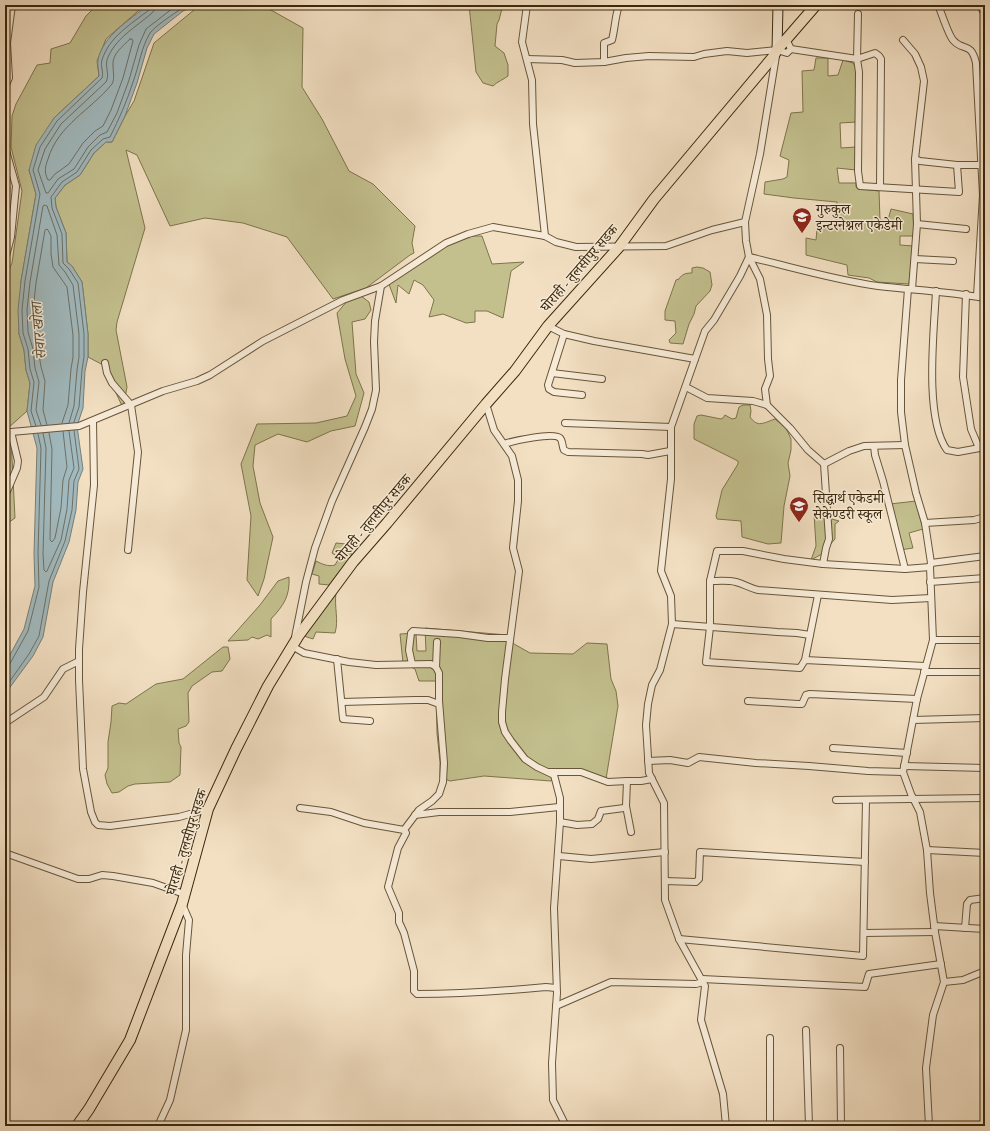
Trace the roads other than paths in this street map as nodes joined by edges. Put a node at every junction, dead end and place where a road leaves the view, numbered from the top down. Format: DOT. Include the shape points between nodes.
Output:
graph roads {
  1 [pos="12,5"];
  2 [pos="527,5"];
  3 [pos="619,5"];
  4 [pos="778,5"];
  5 [pos="816,5"];
  6 [pos="938,5"];
  7 [pos="980,5"];
  8 [pos="858,14"];
  9 [pos="985,15"];
  10 [pos="903,40"];
  11 [pos="789,45"];
  12 [pos="777,50"];
  13 [pos="527,59"];
  14 [pos="857,60"];
  15 [pos="604,62"];
  16 [pos="5,87"];
  17 [pos="5,147"];
  18 [pos="916,160"];
  19 [pos="957,165"];
  20 [pos="982,165"];
  21 [pos="880,187"];
  22 [pos="917,190"];
  23 [pos="745,222"];
  24 [pos="917,224"];
  25 [pos="966,229"];
  26 [pos="545,236"];
  27 [pos="619,247"];
  28 [pos="750,257"];
  29 [pos="915,259"];
  30 [pos="5,260"];
  31 [pos="953,261"];
  32 [pos="381,286"];
  33 [pos="910,289"];
  34 [pos="936,291"];
  35 [pos="966,294"];
  36 [pos="977,296"];
  37 [pos="985,298"];
  38 [pos="548,326"];
  39 [pos="564,334"];
  40 [pos="694,359"];
  41 [pos="105,363"];
  42 [pos="552,374"];
  43 [pos="602,379"];
  44 [pos="686,387"];
  45 [pos="582,395"];
  46 [pos="486,404"];
  47 [pos="131,405"];
  48 [pos="767,405"];
  49 [pos="93,421"];
  50 [pos="565,423"];
  51 [pos="671,427"];
  52 [pos="8,431"];
  53 [pos="504,444"];
  54 [pos="905,445"];
  55 [pos="874,446"];
  56 [pos="982,448"];
  57 [pos="670,451"];
  58 [pos="824,464"];
  59 [pos="5,478"];
  60 [pos="11,482"];
  61 [pos="5,496"];
  62 [pos="985,517"];
  63 [pos="925,523"];
  64 [pos="128,550"];
  65 [pos="985,556"];
  66 [pos="823,564"];
  67 [pos="930,565"];
  68 [pos="905,569"];
  69 [pos="985,578"];
  70 [pos="710,581"];
  71 [pos="930,582"];
  72 [pos="818,595"];
  73 [pos="931,598"];
  74 [pos="672,624"];
  75 [pos="710,628"];
  76 [pos="810,635"];
  77 [pos="509,638"];
  78 [pos="933,640"];
  79 [pos="985,640"];
  80 [pos="437,642"];
  81 [pos="293,645"];
  82 [pos="337,659"];
  83 [pos="805,660"];
  84 [pos="79,661"];
  85 [pos="412,664"];
  86 [pos="436,667"];
  87 [pos="924,669"];
  88 [pos="985,672"];
  89 [pos="917,699"];
  90 [pos="748,701"];
  91 [pos="342,702"];
  92 [pos="439,704"];
  93 [pos="985,718"];
  94 [pos="912,720"];
  95 [pos="370,721"];
  96 [pos="5,723"];
  97 [pos="833,748"];
  98 [pos="907,754"];
  99 [pos="648,761"];
  100 [pos="985,768"];
  101 [pos="904,769"];
  102 [pos="549,772"];
  103 [pos="652,779"];
  104 [pos="627,781"];
  105 [pos="985,798"];
  106 [pos="914,799"];
  107 [pos="836,800"];
  108 [pos="866,800"];
  109 [pos="626,806"];
  110 [pos="560,807"];
  111 [pos="300,808"];
  112 [pos="208,809"];
  113 [pos="415,815"];
  114 [pos="560,822"];
  115 [pos="404,830"];
  116 [pos="631,832"];
  117 [pos="927,850"];
  118 [pos="665,852"];
  119 [pos="5,853"];
  120 [pos="985,853"];
  121 [pos="559,856"];
  122 [pos="865,862"];
  123 [pos="665,881"];
  124 [pos="184,894"];
  125 [pos="985,898"];
  126 [pos="182,904"];
  127 [pos="965,928"];
  128 [pos="935,929"];
  129 [pos="985,929"];
  130 [pos="864,933"];
  131 [pos="679,939"];
  132 [pos="941,964"];
  133 [pos="985,971"];
  134 [pos="702,980"];
  135 [pos="944,982"];
  136 [pos="556,988"];
  137 [pos="556,1006"];
  138 [pos="806,1030"];
  139 [pos="770,1038"];
  140 [pos="840,1048"];
  141 [pos="78,1126"];
  142 [pos="158,1126"];
  143 [pos="566,1126"];
  144 [pos="726,1126"];
  145 [pos="770,1126"];
  146 [pos="809,1126"];
  147 [pos="841,1126"];
  148 [pos="929,1126"];
  1 -- 16 [label="street" via="7,43 9,78"];
  2 -- 13 [label="street" via="522,42"];
  3 -- 15 [label="street" via="612,40 604,43"];
  4 -- 12 [label="street"];
  5 -- 11 [label="main road, घोराही - तुलसीपुर सडक"];
  6 -- 20 [label="street" via="952,40 971,50 974,56"];
  7 -- 9 [label="street"];
  8 -- 14 [label="street"];
  10 -- 18 [label="street" via="918,61 924,81"];
  11 -- 12 [label="main road, घोराही - तुलसीपुर सडक"];
  11 -- 14 [label="street"];
  12 -- 15 [label="street" via="747,53 727,51 694,57 649,56"];
  12 -- 23 [label="street" via="760,154"];
  12 -- 27 [label="main road, घोराही - तुलसीपुर सडक" via="654,199"];
  13 -- 15 [label="street" via="575,63"];
  13 -- 26 [label="street" via="532,80 533,124"];
  14 -- 21 [label="street" via="860,186"];
  14 -- 21 [label="street" via="875,53 881,60"];
  17 -- 30 [label="street" via="16,186 11,237"];
  18 -- 19 [label="street"];
  18 -- 22 [label="street"];
  19 -- 20 [label="street"];
  19 -- 22 [label="street" via="959,192"];
  20 -- 36 [label="street" via="983,195"];
  21 -- 22 [label="street"];
  22 -- 24 [label="street"];
  23 -- 27 [label="street" via="666,246"];
  23 -- 28 [label="street"];
  24 -- 25 [label="street"];
  24 -- 29 [label="street"];
  26 -- 27 [label="street" via="576,247"];
  26 -- 32 [label="street" via="493,227 468,234 446,243"];
  27 -- 38 [label="main road, घोराही - तुलसीपुर सडक"];
  28 -- 33 [label="street" via="845,280"];
  28 -- 40 [label="street" via="705,331"];
  28 -- 48 [label="street" via="760,278 767,315 770,376 765,389"];
  29 -- 31 [label="street"];
  29 -- 33 [label="street"];
  32 -- 47 [label="street" via="343,300 263,341 204,379 163,390"];
  32 -- 81 [label="street" via="375,321 376,390 372,409 332,501 315,548"];
  33 -- 34 [label="street"];
  33 -- 54 [label="street" via="901,380"];
  34 -- 35 [label="street"];
  34 -- 56 [label="street" via="933,382 936,422 947,450 958,452"];
  35 -- 36 [label="street"];
  35 -- 56 [label="street" via="964,394 971,428"];
  36 -- 37 [label="street"];
  38 -- 39 [label="street"];
  38 -- 46 [label="main road, घोराही - तुलसीपुर सडक" via="515,371"];
  39 -- 40 [label="street"];
  39 -- 42 [label="street"];
  40 -- 44 [label="street"];
  41 -- 47 [label="street" via="112,383"];
  42 -- 43 [label="street"];
  42 -- 45 [label="street" via="549,389 554,392"];
  44 -- 48 [label="street" via="707,398 753,401"];
  44 -- 51 [label="street"];
  46 -- 53 [label="street" via="494,430"];
  46 -- 81 [label="main road, घोराही - तुलसीपुर सडक" via="353,562"];
  47 -- 49 [label="street"];
  47 -- 64 [label="street" via="138,452"];
  48 -- 58 [label="street"];
  49 -- 52 [label="street" via="79,426"];
  49 -- 84 [label="street" via="94,485"];
  50 -- 51 [label="street"];
  51 -- 57 [label="street"];
  52 -- 60 [label="street" via="18,461"];
  53 -- 57 [label="street" via="527,438 553,437 561,439 564,450 568,452 648,456"];
  53 -- 77 [label="street" via="512,456 518,480 512,548 519,570"];
  54 -- 55 [label="street"];
  54 -- 63 [label="street"];
  55 -- 58 [label="street" via="849,451"];
  55 -- 68 [label="street"];
  57 -- 74 [label="street" via="671,479 661,571 671,596"];
  58 -- 66 [label="street" via="829,539"];
  59 -- 60 [label="street"];
  60 -- 61 [label="street"];
  62 -- 63 [label="street"];
  63 -- 67 [label="street"];
  65 -- 67 [label="street"];
  66 -- 68 [label="street"];
  66 -- 70 [label="street" via="743,551 717,551"];
  67 -- 68 [label="street"];
  67 -- 71 [label="street"];
  69 -- 71 [label="street"];
  70 -- 72 [label="street" via="735,582 758,590"];
  70 -- 75 [label="street"];
  71 -- 73 [label="street"];
  72 -- 73 [label="street" via="892,600"];
  72 -- 76 [label="street"];
  73 -- 78 [label="street"];
  74 -- 75 [label="street"];
  74 -- 99 [label="street" via="648,704"];
  75 -- 76 [label="street"];
  75 -- 83 [label="street" via="706,662 800,668"];
  76 -- 83 [label="street"];
  77 -- 85 [label="street" via="413,631 409,642"];
  77 -- 102 [label="street" via="502,712 505,732 525,759"];
  78 -- 79 [label="street"];
  78 -- 87 [label="street"];
  80 -- 86 [label="street"];
  81 -- 82 [label="street" via="304,653"];
  81 -- 112 [label="main road, घोराही - तुलसीपुर सडक" via="268,686"];
  82 -- 85 [label="street" via="376,665"];
  82 -- 91 [label="street"];
  83 -- 87 [label="street"];
  84 -- 96 [label="street" via="63,669 44,697"];
  84 -- 112 [label="street" via="83,769 94,822 110,826 179,817"];
  85 -- 86 [label="street" via="426,663"];
  86 -- 92 [label="street" via="439,673"];
  87 -- 88 [label="street"];
  87 -- 89 [label="street"];
  89 -- 90 [label="street" via="810,694 806,695 802,704"];
  89 -- 94 [label="street"];
  91 -- 92 [label="street" via="428,700"];
  91 -- 95 [label="street" via="343,719"];
  92 -- 113 [label="street" via="443,782 439,794"];
  93 -- 94 [label="street"];
  94 -- 98 [label="street"];
  97 -- 98 [label="street"];
  98 -- 101 [label="street"];
  99 -- 101 [label="street" via="670,760 688,763 699,757 868,771"];
  99 -- 103 [label="street"];
  100 -- 101 [label="street"];
  101 -- 106 [label="street"];
  102 -- 104 [label="street" via="581,772 608,782"];
  102 -- 110 [label="street" via="554,775"];
  103 -- 104 [label="street"];
  103 -- 118 [label="street" via="664,804"];
  104 -- 109 [label="street"];
  105 -- 106 [label="street"];
  106 -- 108 [label="street"];
  106 -- 117 [label="street" via="920,812"];
  107 -- 108 [label="street"];
  108 -- 122 [label="street"];
  109 -- 114 [label="street" via="601,810 598,819 592,824"];
  109 -- 116 [label="street"];
  110 -- 113 [label="street" via="510,812 440,812"];
  110 -- 114 [label="street"];
  111 -- 115 [label="street" via="331,812 364,823"];
  112 -- 124 [label="main road, घोराही - तुलसीपुर सडक"];
  113 -- 115 [label="street"];
  114 -- 121 [label="street"];
  115 -- 136 [label="street" via="406,833 398,848 388,888 400,913 399,922 414,971 414,991 417,994 478,993"];
  117 -- 120 [label="street"];
  117 -- 128 [label="street"];
  118 -- 121 [label="street" via="591,859"];
  118 -- 123 [label="street"];
  119 -- 124 [label="street" via="78,879 113,876 154,883"];
  121 -- 136 [label="street" via="554,908"];
  122 -- 123 [label="street" via="700,852 699,879 696,882"];
  122 -- 130 [label="street"];
  123 -- 131 [label="street" via="666,900"];
  124 -- 126 [label="main road, घोराही - तुलसीपुर सडक"];
  125 -- 127 [label="street" via="970,900 967,904"];
  126 -- 141 [label="main road, घोराही - तुलसीपुर सडक" via="130,1040"];
  126 -- 142 [label="street" via="189,920 186,955 186,1030 170,1100"];
  127 -- 128 [label="street"];
  127 -- 129 [label="street"];
  128 -- 130 [label="street"];
  128 -- 132 [label="street"];
  130 -- 131 [label="street" via="863,956"];
  131 -- 134 [label="street"];
  132 -- 134 [label="street" via="869,974 865,987"];
  132 -- 135 [label="street"];
  133 -- 135 [label="street" via="963,980"];
  134 -- 137 [label="street" via="696,984 611,982"];
  134 -- 144 [label="street" via="705,986 701,1020 723,1094"];
  135 -- 148 [label="street" via="933,1015 926,1068"];
  136 -- 137 [label="street"];
  137 -- 143 [label="street" via="552,1063 553,1100"];
  138 -- 146 [label="street"];
  139 -- 145 [label="street"];
  140 -- 147 [label="street"];
}
